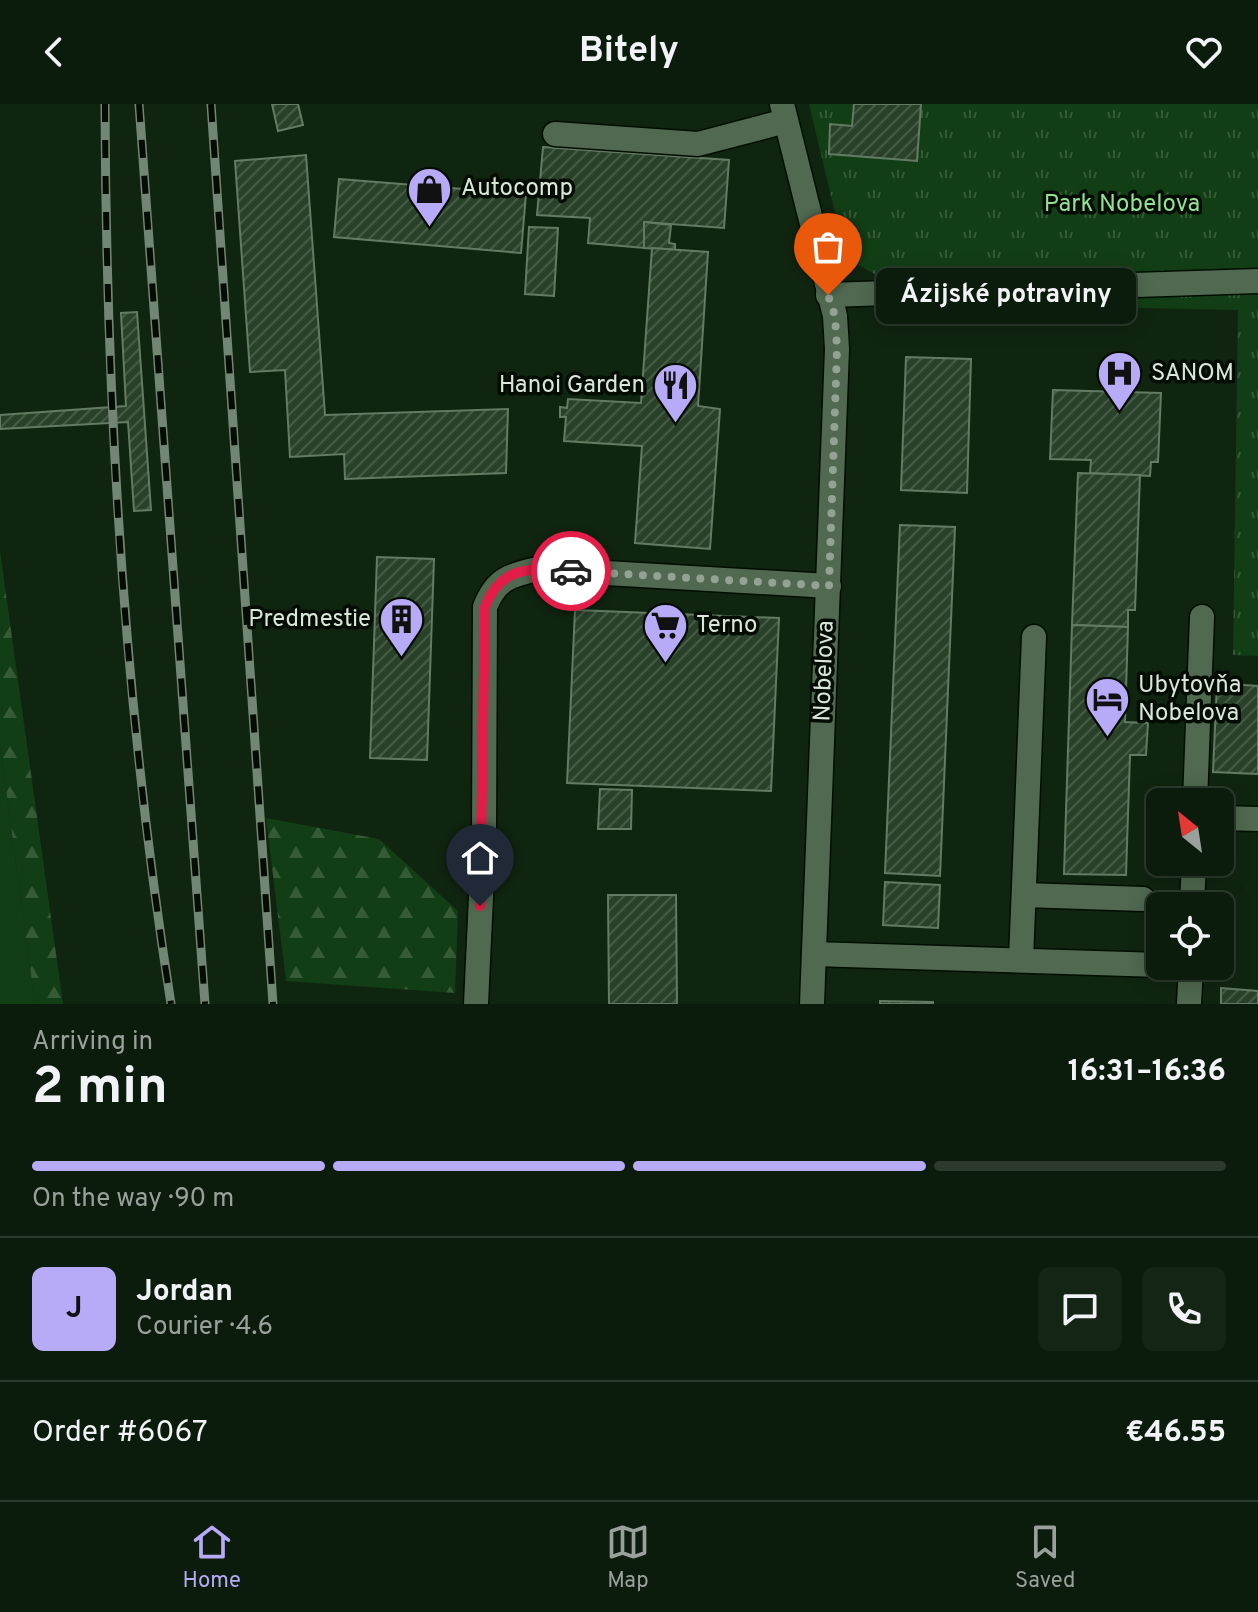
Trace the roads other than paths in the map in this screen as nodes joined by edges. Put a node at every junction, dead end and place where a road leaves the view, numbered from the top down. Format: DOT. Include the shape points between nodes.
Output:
graph roads {
  1 [pos="784,113"];
  2 [pos="555,134"];
  3 [pos="1258,281"];
  4 [pos="828,295"];
  5 [pos="829,586"];
  6 [pos="1202,617"];
  7 [pos="1034,637"];
  8 [pos="1195,788"];
  9 [pos="1234,818"];
  10 [pos="1258,819"];
  11 [pos="1024,895"];
  12 [pos="1143,899"];
  13 [pos="814,954"];
  14 [pos="1021,960"];
  15 [pos="1146,964"];
  16 [pos="1190,980"];
  17 [pos="476,1004"];
  18 [pos="812,1004"];
  19 [pos="1189,1004"];
  1 -- 2 [label="street" via="698,144"];
  1 -- 4 [label="street, Nobelova"];
  3 -- 4 [label="street"];
  4 -- 5 [label="street, Nobelova" via="837,349"];
  5 -- 13 [label="street, Nobelova"];
  5 -- 17 [label="street" via="538,569 505,576 492,589 485,607 484,832"];
  6 -- 8 [label="street"];
  7 -- 11 [label="street"];
  9 -- 10 [label="street"];
  11 -- 12 [label="street"];
  11 -- 14 [label="street"];
  13 -- 14 [label="street"];
  13 -- 18 [label="street, Nobelova"];
  14 -- 15 [label="street"];
  16 -- 19 [label="street"];
}
